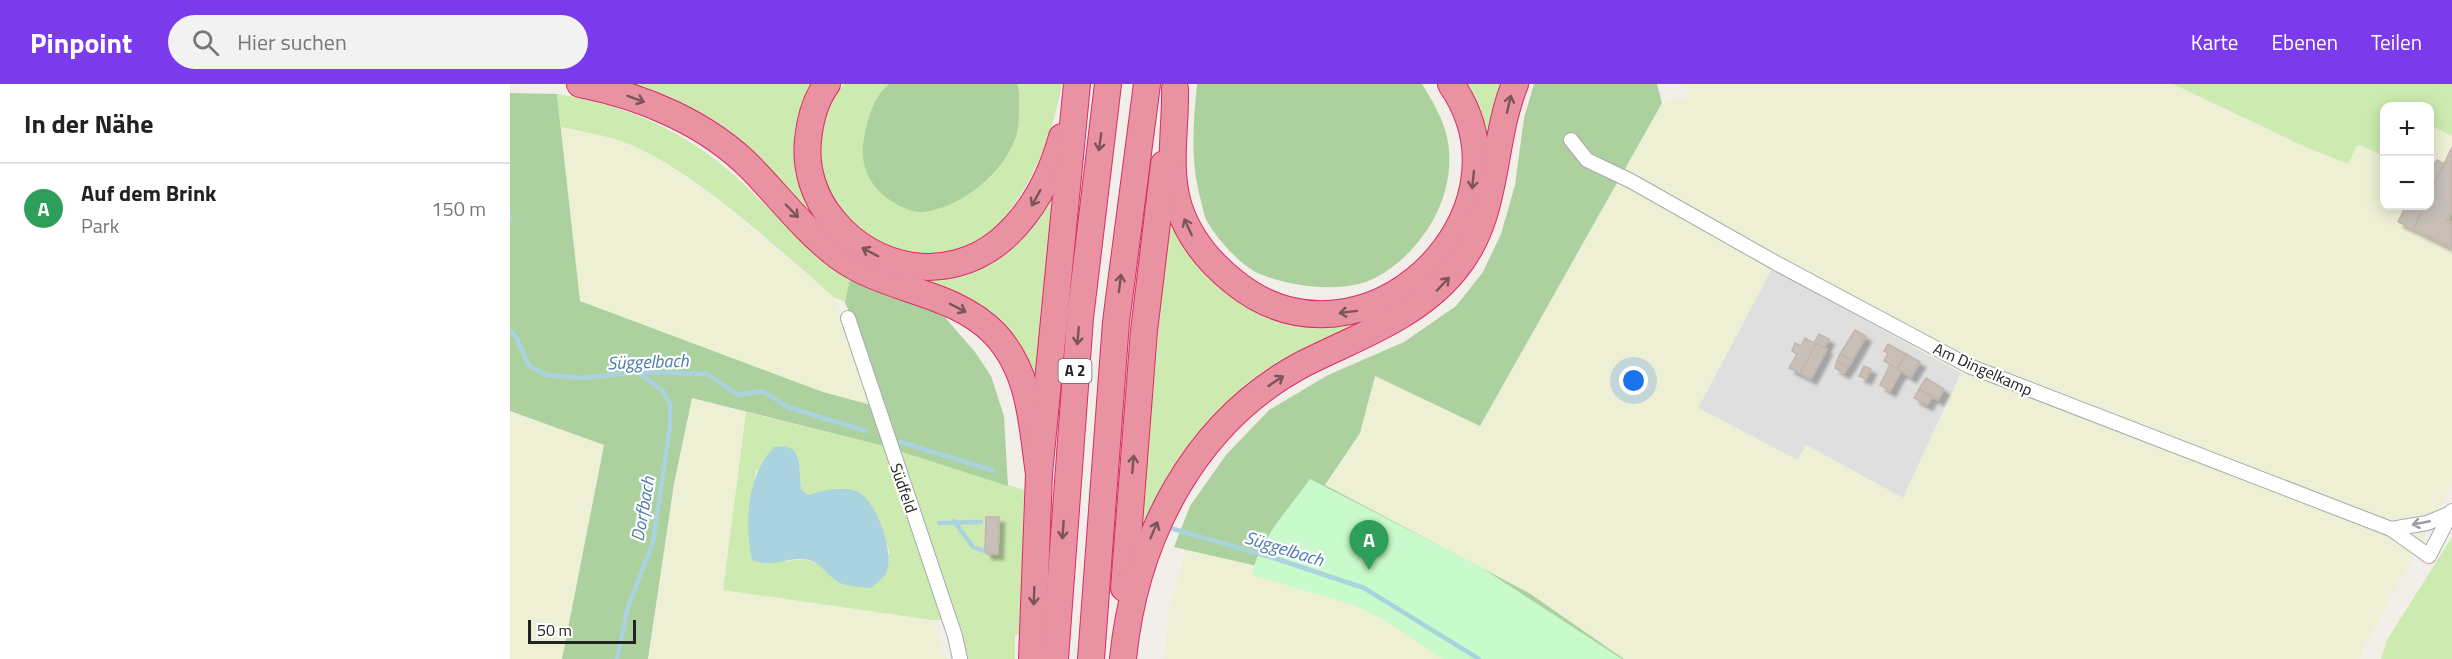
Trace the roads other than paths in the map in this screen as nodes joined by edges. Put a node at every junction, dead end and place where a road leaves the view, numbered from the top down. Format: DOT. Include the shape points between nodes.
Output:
graph roads {
  1 [pos="580,84"];
  2 [pos="827,84"];
  3 [pos="1076,84"];
  4 [pos="1108,84"];
  5 [pos="1147,84"];
  6 [pos="1451,84"];
  7 [pos="1515,84"];
  8 [pos="1175,87"];
  9 [pos="1571,140"];
  10 [pos="848,318"];
  11 [pos="1039,474"];
  12 [pos="2451,512"];
  13 [pos="2391,529"];
  14 [pos="1124,653"];
  15 [pos="960,659"];
  16 [pos="1032,659"];
  17 [pos="1055,659"];
  18 [pos="1091,659"];
  1 -- 11 [label="highway, one-way" via="630,96 705,132 749,166 838,256 876,277 939,298 979,320 1009,352 1025,388"];
  3 -- 2 [label="highway, one-way" via="1058,152 1025,214 999,242 982,253 942,266 922,267 866,252 845,236 815,192 806,151 814,109"];
  3 -- 11 [label="highway"];
  4 -- 17 [label="highway, A 2, one-way" via="1080,318"];
  18 -- 5 [label="highway, A 2, one-way" via="1116,322"];
  6 -- 8 [label="highway, one-way" via="1467,115 1474,165 1471,195 1461,225 1444,252 1417,281 1388,300 1358,311 1330,314 1279,307 1253,296 1203,254 1178,206 1174,182"];
  14 -- 7 [label="highway, one-way" via="1136,585 1154,530 1182,477 1222,426 1247,402 1294,369 1418,305 1456,270 1483,224"];
  14 -- 8 [label="highway, one-way" via="1122,621 1144,331"];
  9 -- 13 [label="street, Am Dingelkamp" via="1587,160 1969,366"];
  10 -- 15 [label="street, Südfeld"];
  11 -- 16 [label="highway, one-way"];
  12 -- 13 [label="street, one-way" via="2427,523"];
  12 -- 13 [label="street, Am Dingelkamp" via="2429,556"];
}
